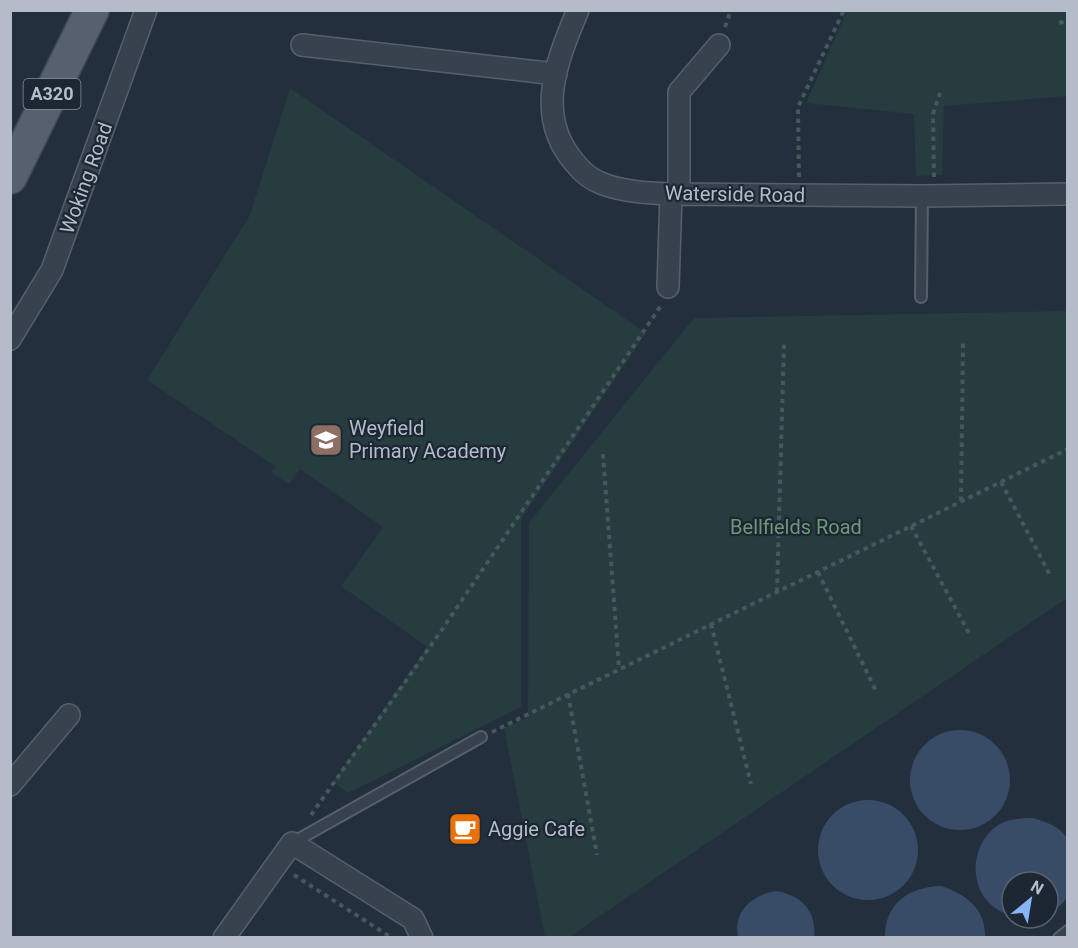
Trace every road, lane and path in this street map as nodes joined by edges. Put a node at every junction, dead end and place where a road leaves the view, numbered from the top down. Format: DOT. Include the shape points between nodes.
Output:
graph roads {
  1 [pos="92,10"];
  2 [pos="146,10"];
  3 [pos="578,10"];
  4 [pos="844,10"];
  5 [pos="1068,21"];
  6 [pos="1059,23"];
  7 [pos="302,45"];
  8 [pos="719,45"];
  9 [pos="556,74"];
  10 [pos="940,93"];
  11 [pos="10,177"];
  12 [pos="675,194"];
  13 [pos="1068,194"];
  14 [pos="800,196"];
  15 [pos="928,196"];
  16 [pos="668,287"];
  17 [pos="921,297"];
  18 [pos="10,339"];
  19 [pos="784,343"];
  20 [pos="963,343"];
  21 [pos="1068,449"];
  22 [pos="603,454"];
  23 [pos="1001,482"];
  24 [pos="961,501"];
  25 [pos="910,526"];
  26 [pos="818,572"];
  27 [pos="1050,575"];
  28 [pos="777,592"];
  29 [pos="711,624"];
  30 [pos="971,638"];
  31 [pos="619,669"];
  32 [pos="876,691"];
  33 [pos="568,694"];
  34 [pos="69,715"];
  35 [pos="481,737"];
  36 [pos="10,784"];
  37 [pos="751,784"];
  38 [pos="292,843"];
  39 [pos="597,855"];
  40 [pos="277,864"];
  41 [pos="1068,931"];
  42 [pos="224,938"];
  43 [pos="392,938"];
  44 [pos="422,938"];
  45 [pos="1059,938"];
  1 -- 11 [label="main road, A320"];
  2 -- 18 [label="street, Woking Road" via="52,270"];
  3 -- 9 [label="street, Waterside Road"];
  4 -- 14 [label="path" via="798,107"];
  5 -- 6 [label="path"];
  7 -- 9 [label="street"];
  8 -- 12 [label="street" via="679,92"];
  9 -- 12 [label="street, Waterside Road" via="551,95 553,122 563,149 580,169 600,183 633,192"];
  10 -- 15 [label="path" via="933,114"];
  12 -- 14 [label="street, Waterside Road"];
  12 -- 16 [label="street"];
  13 -- 15 [label="street, Waterside Road"];
  14 -- 15 [label="street, Waterside Road"];
  15 -- 17 [label="lane"];
  16 -- 38 [label="path" via="664,302"];
  19 -- 28 [label="path"];
  20 -- 24 [label="path"];
  21 -- 23 [label="path"];
  22 -- 31 [label="path"];
  23 -- 24 [label="path"];
  23 -- 27 [label="path"];
  24 -- 25 [label="path"];
  25 -- 26 [label="path"];
  25 -- 30 [label="path"];
  26 -- 28 [label="path"];
  26 -- 32 [label="path"];
  28 -- 29 [label="path"];
  29 -- 31 [label="path"];
  29 -- 37 [label="path"];
  31 -- 33 [label="path"];
  33 -- 35 [label="path"];
  33 -- 39 [label="path"];
  34 -- 36 [label="street"];
  35 -- 38 [label="lane"];
  38 -- 40 [label="street"];
  38 -- 44 [label="street" via="413,920"];
  40 -- 42 [label="street"];
  40 -- 43 [label="path"];
  41 -- 45 [label="lane"];
}
